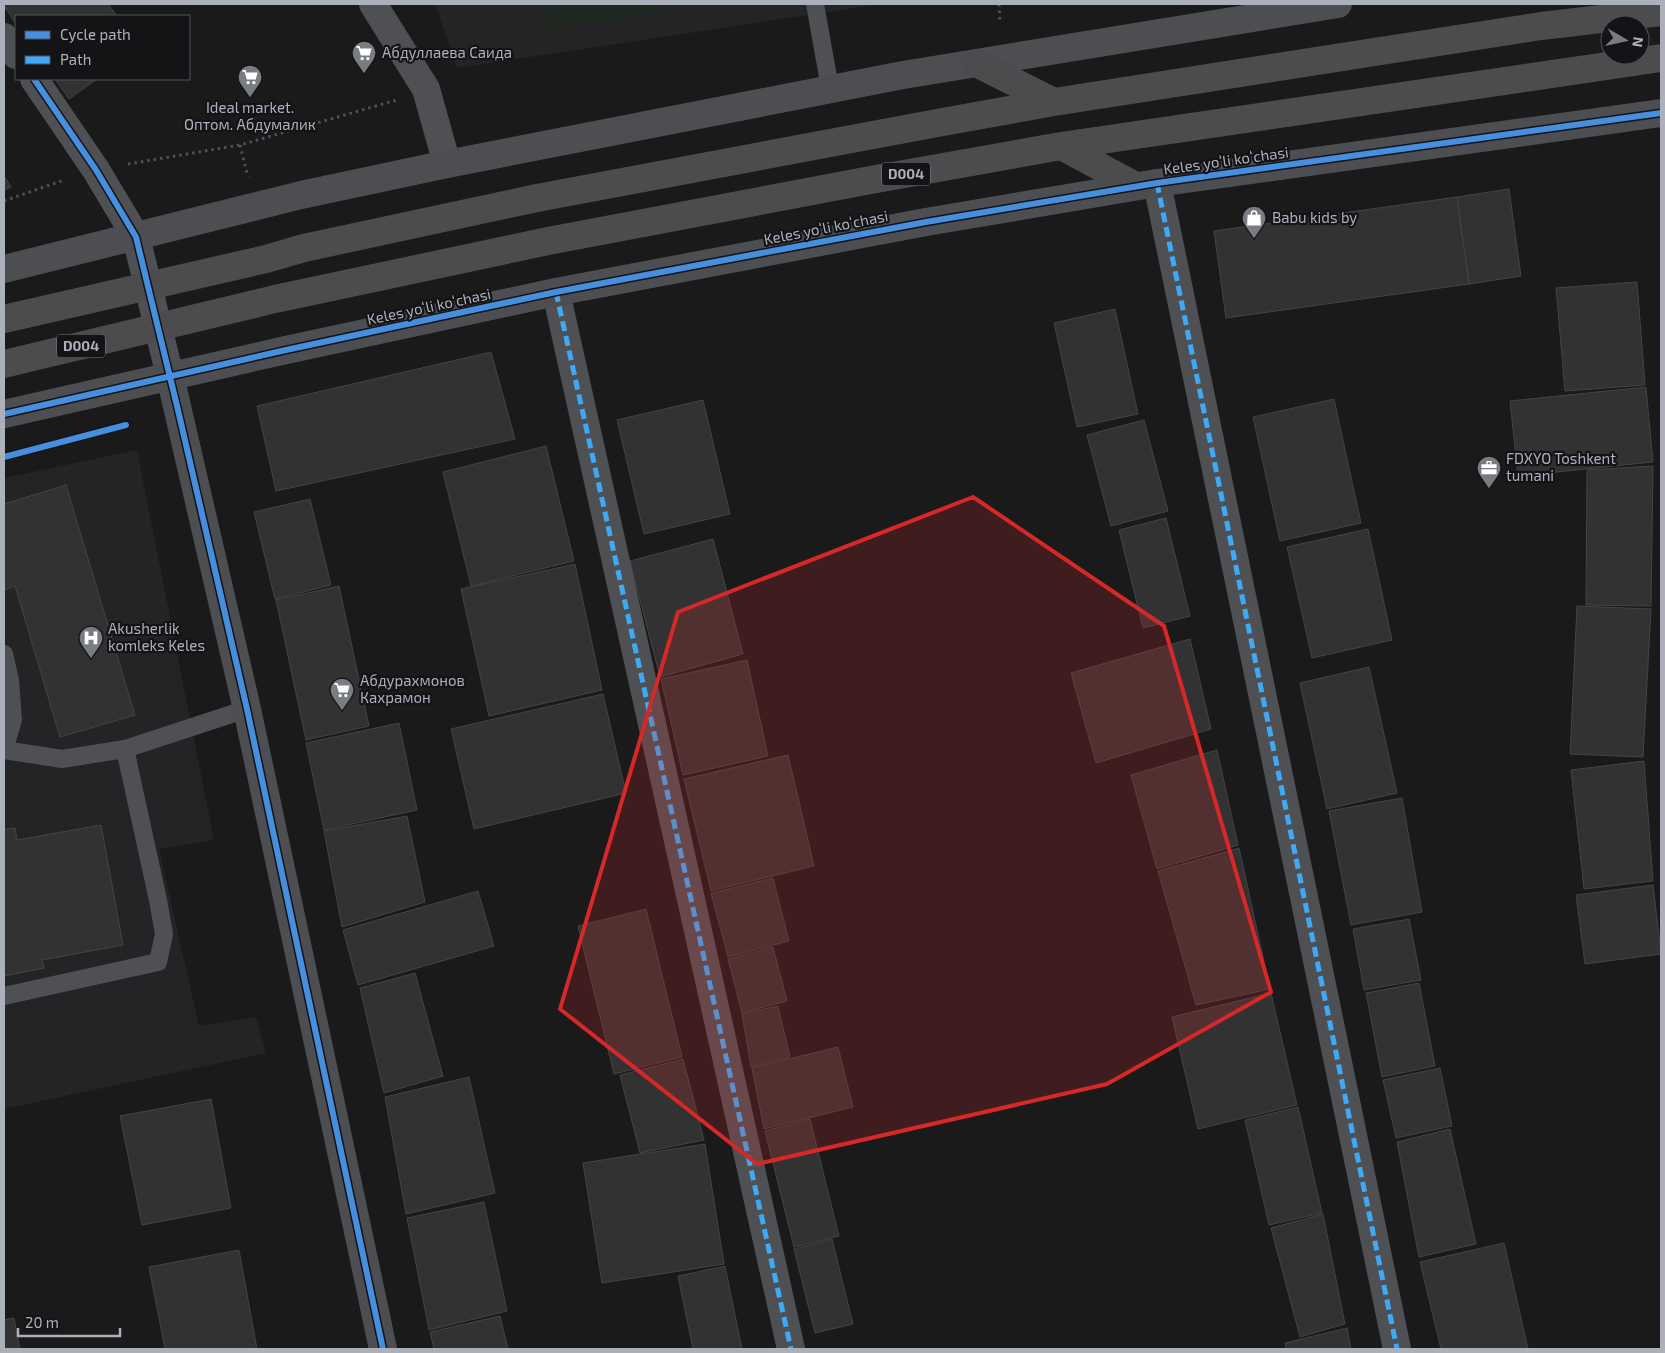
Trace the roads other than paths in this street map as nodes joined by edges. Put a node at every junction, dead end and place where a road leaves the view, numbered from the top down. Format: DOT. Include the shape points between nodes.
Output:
graph roads {
  1 [pos="373,4"];
  2 [pos="815,4"];
  3 [pos="1338,4"];
  4 [pos="1661,12"];
  5 [pos="4,37"];
  6 [pos="15,53"];
  7 [pos="1661,58"];
  8 [pos="976,63"];
  9 [pos="35,80"];
  10 [pos="830,88"];
  11 [pos="1054,102"];
  12 [pos="1661,113"];
  13 [pos="1061,146"];
  14 [pos="447,164"];
  15 [pos="1146,185"];
  16 [pos="136,237"];
  17 [pos="4,269"];
  18 [pos="148,287"];
  19 [pos="556,292"];
  20 [pos="4,319"];
  21 [pos="158,327"];
  22 [pos="4,364"];
  23 [pos="170,376"];
  24 [pos="4,414"];
  25 [pos="4,654"];
  26 [pos="247,709"];
  27 [pos="125,749"];
  28 [pos="4,750"];
  29 [pos="4,996"];
  30 [pos="383,1349"];
  31 [pos="791,1349"];
  32 [pos="1397,1349"];
  1 -- 14 [label="street" via="426,89"];
  2 -- 10 [label="lane"];
  3 -- 8 [label="street"];
  4 -- 11 [label="main road" via="1541,26"];
  5 -- 6 [label="street"];
  7 -- 13 [label="main road, D004"];
  8 -- 10 [label="street"];
  8 -- 11 [label="main road"];
  9 -- 16 [label="street" via="96,170"];
  10 -- 14 [label="street"];
  11 -- 18 [label="main road" via="537,198 304,248"];
  12 -- 15 [label="street, Keles yoʻli koʻchasi"];
  13 -- 15 [label="main road"];
  13 -- 21 [label="main road, D004" via="548,241"];
  14 -- 16 [label="street" via="301,195"];
  15 -- 19 [label="street, Keles yoʻli koʻchasi" via="926,222"];
  15 -- 32 [label="street"];
  16 -- 17 [label="street"];
  16 -- 18 [label="street"];
  18 -- 20 [label="main road"];
  18 -- 21 [label="street"];
  19 -- 23 [label="street, Keles yoʻli koʻchasi"];
  19 -- 31 [label="street"];
  21 -- 22 [label="main road, D004"];
  21 -- 23 [label="street"];
  23 -- 24 [label="street, Keles yoʻli koʻchasi"];
  23 -- 26 [label="street"];
  25 -- 28 [label="lane" via="13,720"];
  26 -- 27 [label="lane"];
  26 -- 30 [label="street"];
  27 -- 28 [label="lane" via="62,759"];
  27 -- 29 [label="lane" via="164,934 158,962"];
}
